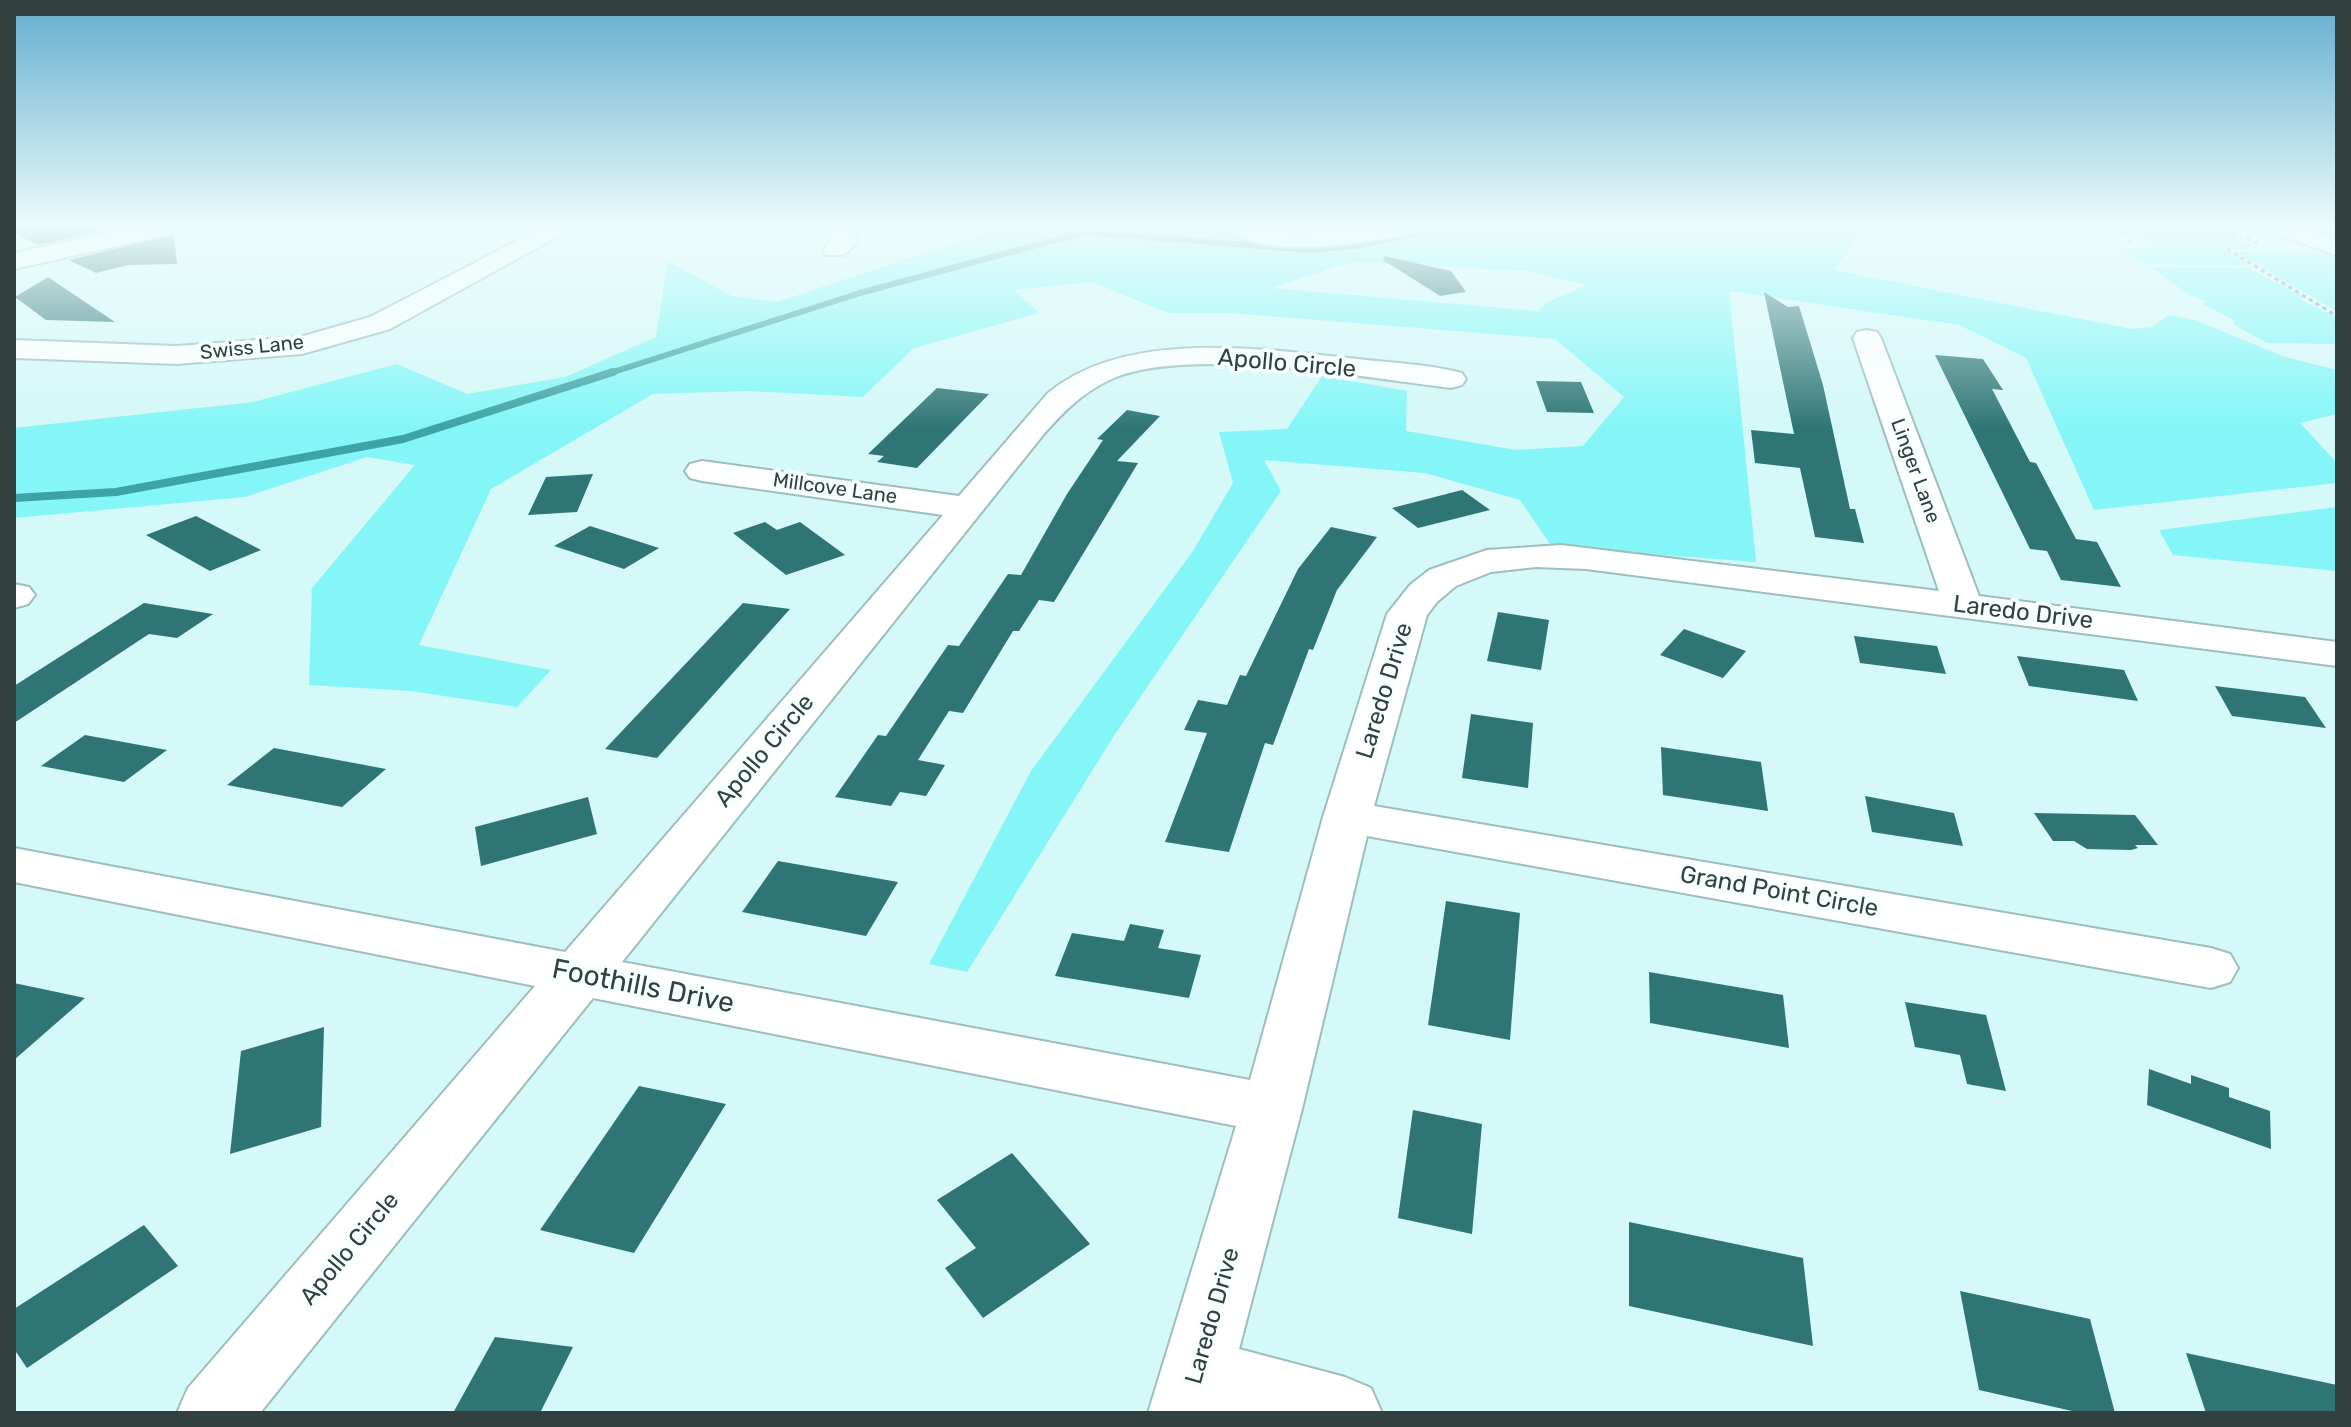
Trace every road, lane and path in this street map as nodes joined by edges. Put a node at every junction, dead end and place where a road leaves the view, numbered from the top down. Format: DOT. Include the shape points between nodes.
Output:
graph roads {
  1 [pos="434,295"];
  2 [pos="2302,295"];
  3 [pos="2337,316"];
  4 [pos="1867,338"];
  5 [pos="14,349"];
  6 [pos="1451,379"];
  7 [pos="702,471"];
  8 [pos="968,508"];
  9 [pos="1963,605"];
  10 [pos="2337,654"];
  11 [pos="1347,817"];
  12 [pos="14,865"];
  13 [pos="2211,968"];
  14 [pos="579,974"];
  15 [pos="1272,1109"];
  16 [pos="1191,1393"];
  17 [pos="214,1413"];
  18 [pos="1345,1413"];
  1 -- 5 [label="street, Swiss Lane" via="380,323 302,345 177,355"];
  2 -- 3 [label="path"];
  4 -- 9 [label="street, Linger Lane"];
  6 -- 8 [label="street, Apollo Circle" via="1207,357 1117,369 1074,387 1055,404"];
  7 -- 8 [label="street, Millcove Lane"];
  8 -- 14 [label="street, Apollo Circle"];
  9 -- 10 [label="street, Laredo Drive"];
  9 -- 11 [label="street, Laredo Drive" via="1586,558 1537,555 1469,566 1422,590 1407,614"];
  11 -- 13 [label="street, Grand Point Circle"];
  11 -- 15 [label="street, Laredo Drive"];
  12 -- 14 [label="street, Foothills Drive"];
  14 -- 15 [label="street, Foothills Drive"];
  14 -- 17 [label="street, Apollo Circle"];
  15 -- 16 [label="street, Laredo Drive"];
  16 -- 18 [label="street"];
}
